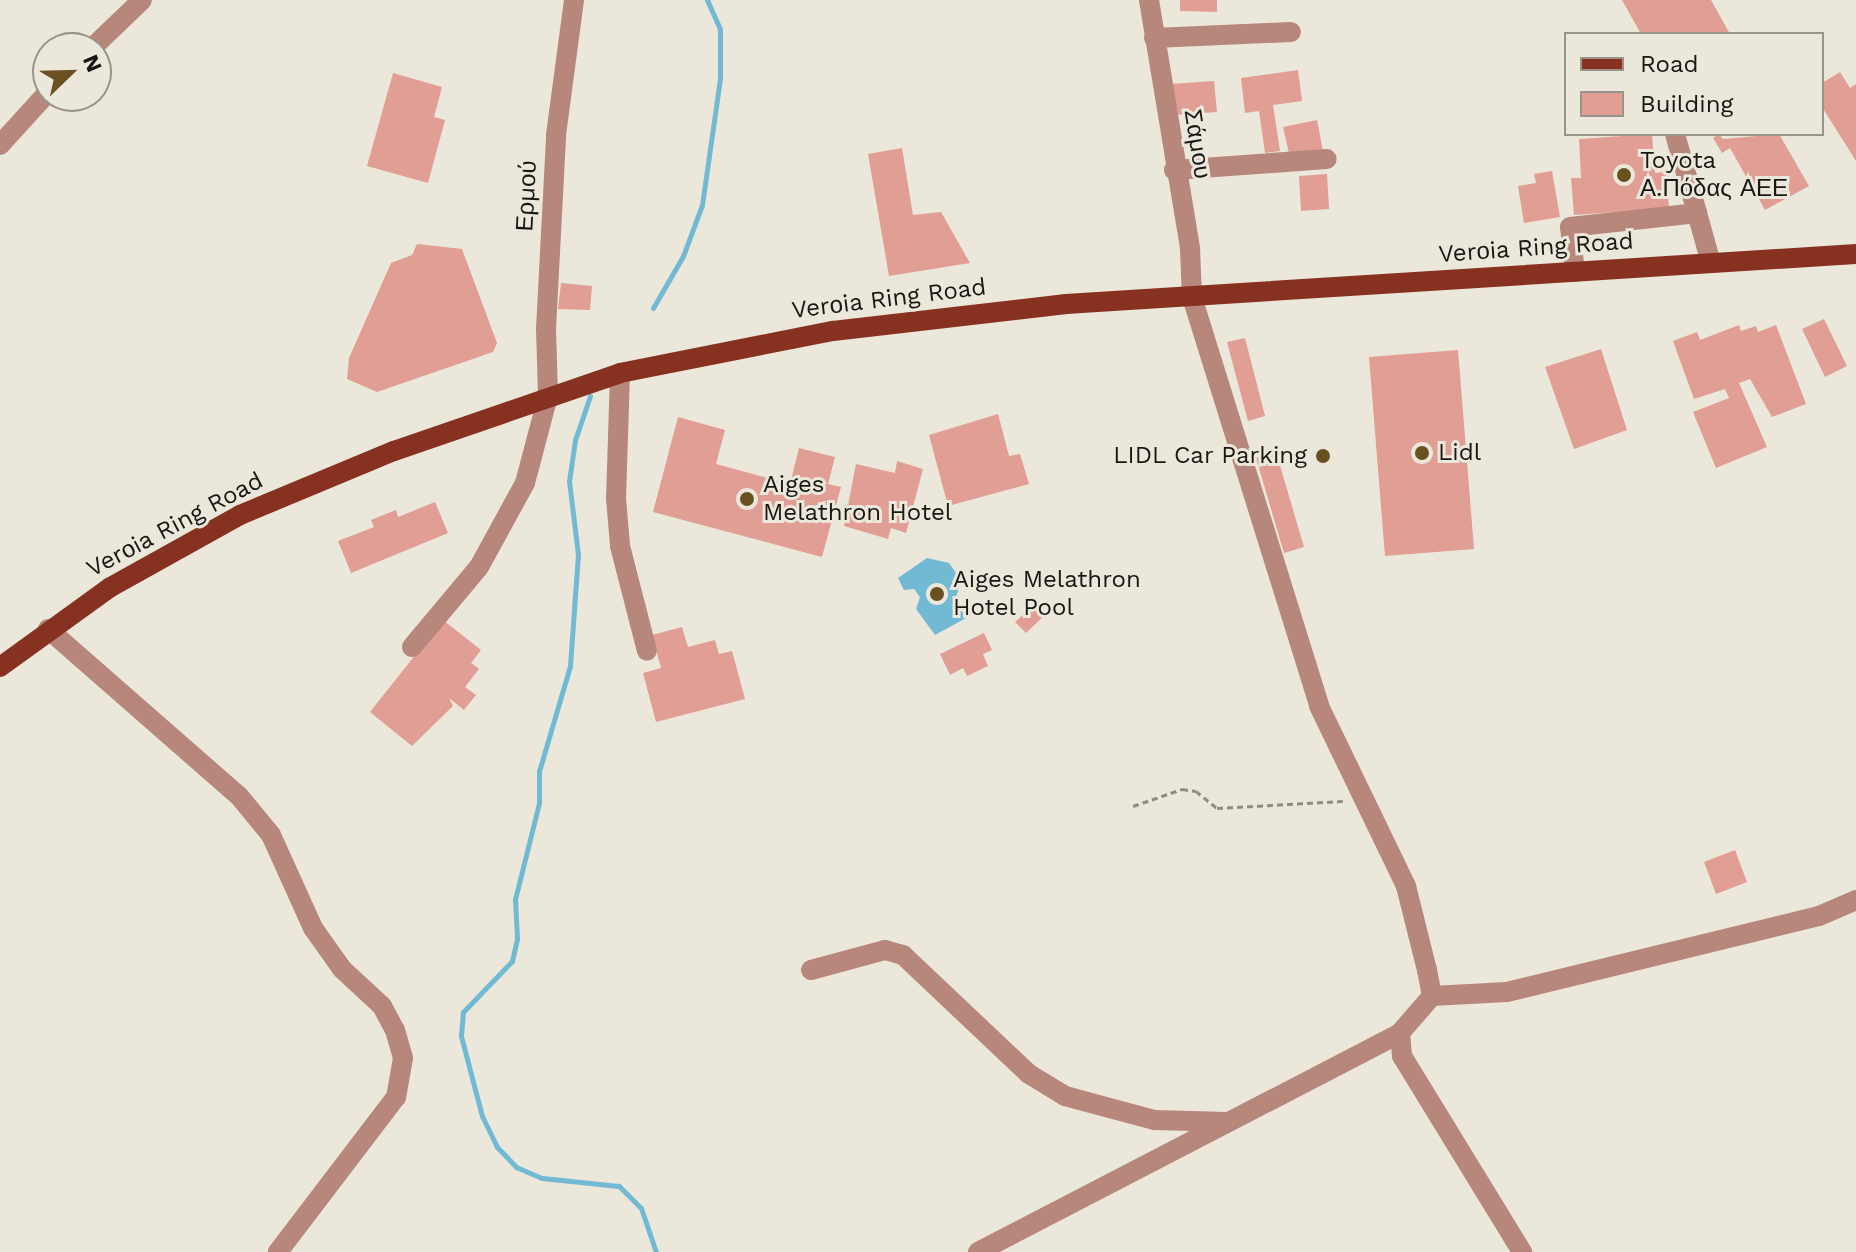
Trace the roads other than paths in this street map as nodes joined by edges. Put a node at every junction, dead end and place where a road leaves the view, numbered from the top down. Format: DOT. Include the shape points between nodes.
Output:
graph roads {
  1 [pos="142,0"];
  2 [pos="574,0"];
  3 [pos="1149,0"];
  4 [pos="109,32"];
  5 [pos="1291,32"];
  6 [pos="1154,38"];
  7 [pos="32,110"];
  8 [pos="1676,136"];
  9 [pos="0,145"];
  10 [pos="1327,159"];
  11 [pos="1174,170"];
  12 [pos="1697,213"];
  13 [pos="1856,254"];
  14 [pos="1711,263"];
  15 [pos="1575,272"];
  16 [pos="1192,297"];
  17 [pos="620,373"];
  18 [pos="548,396"];
  19 [pos="48,629"];
  20 [pos="412,647"];
  21 [pos="647,651"];
  22 [pos="0,667"];
  23 [pos="1856,900"];
  24 [pos="811,970"];
  25 [pos="1432,996"];
  26 [pos="1400,1033"];
  27 [pos="1227,1122"];
  28 [pos="278,1252"];
  29 [pos="978,1252"];
  30 [pos="1522,1252"];
  1 -- 4 [label="street"];
  2 -- 18 [label="street, Ερμού" via="556,135 546,329"];
  3 -- 6 [label="street, Σάμου"];
  5 -- 6 [label="street"];
  6 -- 11 [label="street, Σάμου"];
  7 -- 9 [label="street"];
  8 -- 12 [label="street"];
  10 -- 11 [label="street"];
  11 -- 16 [label="street, Σάμου"];
  12 -- 14 [label="street"];
  12 -- 15 [label="street" via="1570,227"];
  13 -- 14 [label="main road, Verοia Ring Road"];
  14 -- 15 [label="main road, Verοia Ring Road"];
  15 -- 16 [label="main road, Verοia Ring Road"];
  16 -- 17 [label="main road, Verοia Ring Road" via="1066,304 833,331"];
  16 -- 25 [label="street, Σάμου" via="1319,706 1406,886"];
  17 -- 18 [label="main road, Verοia Ring Road"];
  17 -- 21 [label="street" via="620,546"];
  18 -- 19 [label="main road, Verοia Ring Road" via="240,515"];
  18 -- 20 [label="street, Ερμού" via="525,483 479,567"];
  19 -- 22 [label="main road, Verοia Ring Road"];
  19 -- 28 [label="street" via="239,796 271,835 313,928 342,969 382,1006 395,1030 403,1058 396,1097"];
  23 -- 25 [label="street" via="1819,916 1507,992"];
  24 -- 27 [label="street" via="885,950 903,955 1029,1074 1065,1096 1154,1120"];
  25 -- 26 [label="street"];
  26 -- 27 [label="street"];
  26 -- 30 [label="street" via="1402,1056"];
  27 -- 29 [label="street"];
}
